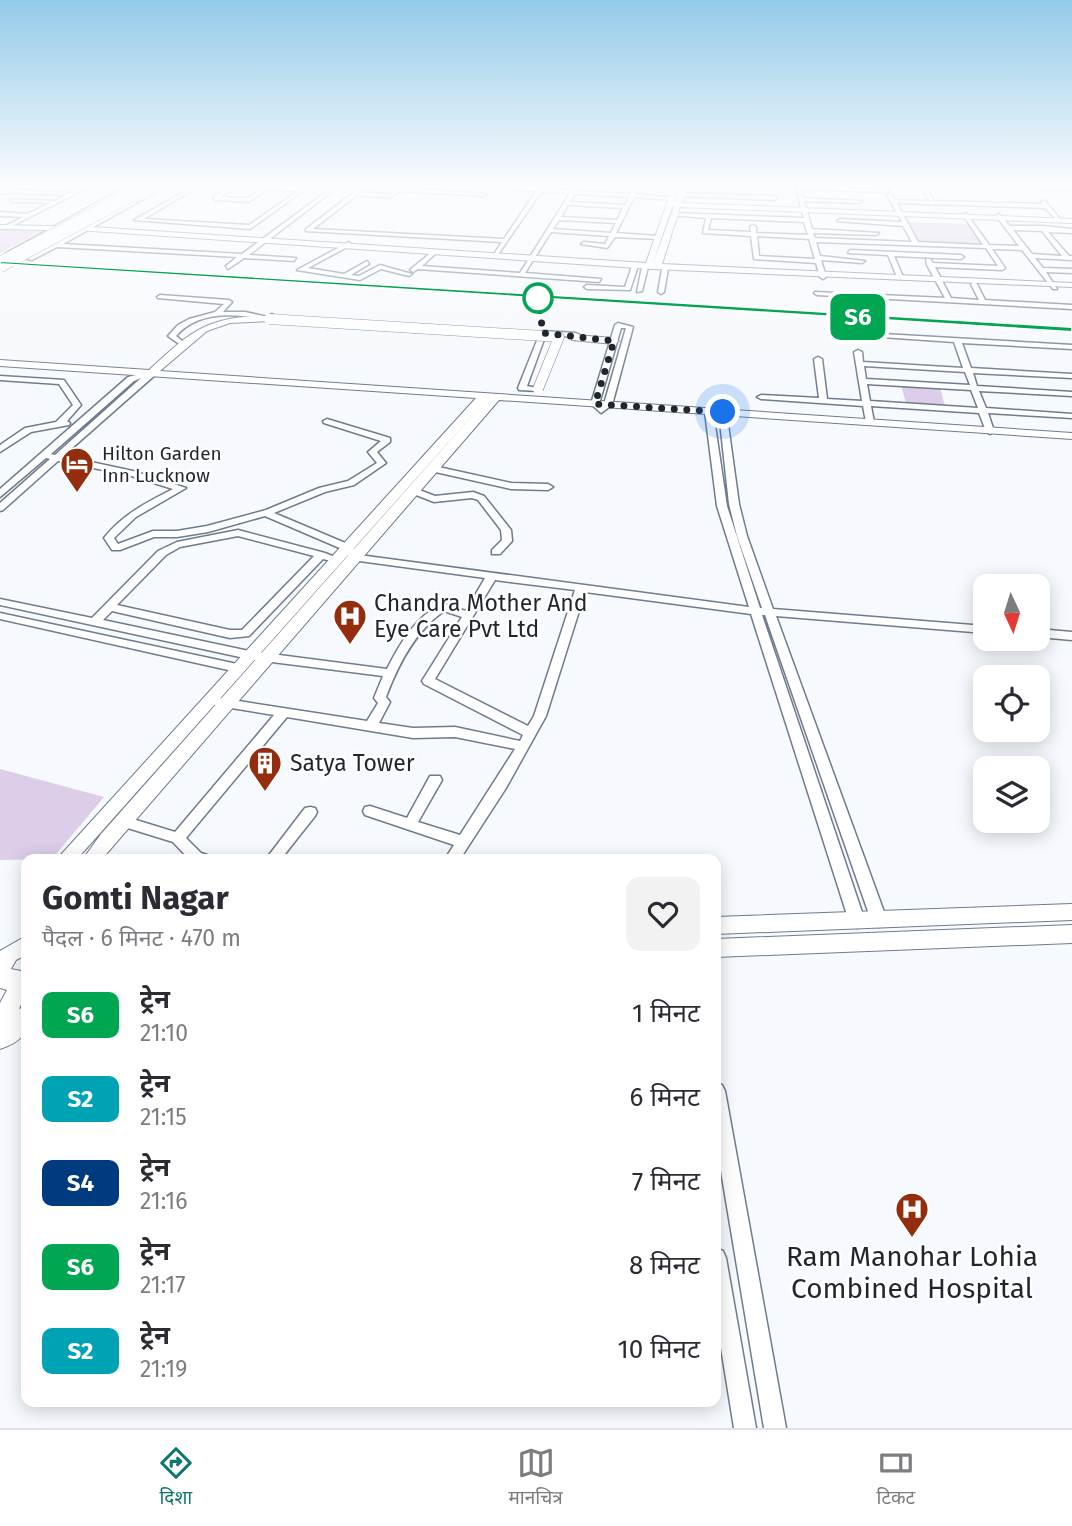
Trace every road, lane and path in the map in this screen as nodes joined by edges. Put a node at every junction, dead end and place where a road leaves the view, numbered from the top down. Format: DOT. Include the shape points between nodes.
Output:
graph roads {
  1 [pos="434,252"];
  2 [pos="850,252"];
  3 [pos="10,253"];
  4 [pos="22,253"];
  5 [pos="25,253"];
  6 [pos="26,253"];
  7 [pos="27,253"];
  8 [pos="42,253"];
  9 [pos="185,253"];
  10 [pos="246,253"];
  11 [pos="335,253"];
  12 [pos="447,253"];
  13 [pos="472,253"];
  14 [pos="535,253"];
  15 [pos="580,253"];
  16 [pos="655,253"];
  17 [pos="659,253"];
  18 [pos="755,253"];
  19 [pos="816,253"];
  20 [pos="863,253"];
  21 [pos="958,253"];
  22 [pos="992,253"];
  23 [pos="1027,253"];
  24 [pos="498,254"];
  25 [pos="890,254"];
  26 [pos="925,255"];
  27 [pos="242,256"];
  28 [pos="1030,256"];
  29 [pos="532,257"];
  30 [pos="961,257"];
  31 [pos="1070,258"];
  32 [pos="294,259"];
  33 [pos="577,259"];
  34 [pos="818,260"];
  35 [pos="854,260"];
  36 [pos="894,262"];
  37 [pos="367,263"];
  38 [pos="606,264"];
  39 [pos="930,265"];
  40 [pos="0,266"];
  41 [pos="635,266"];
  42 [pos="654,266"];
  43 [pos="228,267"];
  44 [pos="416,267"];
  45 [pos="967,267"];
  46 [pos="1041,270"];
  47 [pos="397,271"];
  48 [pos="1072,271"];
  49 [pos="409,274"];
  50 [pos="521,275"];
  51 [pos="823,275"];
  52 [pos="344,276"];
  53 [pos="900,277"];
  54 [pos="383,279"];
  55 [pos="401,280"];
  56 [pos="939,281"];
  57 [pos="598,284"];
  58 [pos="974,284"];
  59 [pos="540,285"];
  60 [pos="1054,286"];
  61 [pos="1072,287"];
  62 [pos="639,291"];
  63 [pos="661,292"];
  64 [pos="817,293"];
  65 [pos="160,297"];
  66 [pos="949,300"];
  67 [pos="983,302"];
  68 [pos="1072,307"];
  69 [pos="216,315"];
  70 [pos="269,319"];
  71 [pos="543,333"];
  72 [pos="883,336"];
  73 [pos="575,338"];
  74 [pos="614,341"];
  75 [pos="957,341"];
  76 [pos="182,344"];
  77 [pos="1072,347"];
  78 [pos="858,352"];
  79 [pos="818,359"];
  80 [pos="0,363"];
  81 [pos="860,363"];
  82 [pos="0,370"];
  83 [pos="968,370"];
  84 [pos="148,376"];
  85 [pos="1072,376"];
  86 [pos="0,378"];
  87 [pos="131,379"];
  88 [pos="863,382"];
  89 [pos="974,388"];
  90 [pos="538,389"];
  91 [pos="1072,394"];
  92 [pos="761,397"];
  93 [pos="487,400"];
  94 [pos="823,401"];
  95 [pos="867,403"];
  96 [pos="77,405"];
  97 [pos="602,406"];
  98 [pos="97,409"];
  99 [pos="982,411"];
  100 [pos="710,415"];
  101 [pos="723,416"];
  102 [pos="1072,416"];
  103 [pos="327,421"];
  104 [pos="60,422"];
  105 [pos="870,422"];
  106 [pos="80,424"];
  107 [pos="990,430"];
  108 [pos="1072,436"];
  109 [pos="1072,443"];
  110 [pos="0,449"];
  111 [pos="44,455"];
  112 [pos="57,457"];
  113 [pos="434,468"];
  114 [pos="548,487"];
  115 [pos="414,491"];
  116 [pos="0,494"];
  117 [pos="0,508"];
  118 [pos="266,513"];
  119 [pos="496,552"];
  120 [pos="351,553"];
  121 [pos="328,557"];
  122 [pos="492,576"];
  123 [pos="581,588"];
  124 [pos="0,603"];
  125 [pos="109,607"];
  126 [pos="754,611"];
  127 [pos="770,612"];
  128 [pos="468,615"];
  129 [pos="0,616"];
  130 [pos="94,623"];
  131 [pos="973,628"];
  132 [pos="1050,634"];
  133 [pos="1072,636"];
  134 [pos="249,655"];
  135 [pos="271,656"];
  136 [pos="237,668"];
  137 [pos="388,674"];
  138 [pos="208,699"];
  139 [pos="227,704"];
  140 [pos="284,712"];
  141 [pos="371,726"];
  142 [pos="530,733"];
  143 [pos="523,746"];
  144 [pos="435,780"];
  145 [pos="370,811"];
  146 [pos="310,812"];
  147 [pos="123,821"];
  148 [pos="410,824"];
  149 [pos="178,838"];
  150 [pos="463,842"];
  151 [pos="70,854"];
  152 [pos="96,854"];
  153 [pos="192,854"];
  154 [pos="277,854"];
  155 [pos="455,854"];
  156 [pos="1072,912"];
  157 [pos="879,920"];
  158 [pos="857,921"];
  159 [pos="721,926"];
  160 [pos="1072,934"];
  161 [pos="17,948"];
  162 [pos="721,948"];
  163 [pos="8,979"];
  164 [pos="21,1022"];
  165 [pos="0,1025"];
  166 [pos="0,1039"];
  167 [pos="721,1120"];
  168 [pos="721,1287"];
  169 [pos="745,1428"];
  170 [pos="775,1428"];
  1 -- 44 [label="street"];
  2 -- 35 [label="street"];
  3 -- 8 [label="street" via="34,257"];
  4 -- 40 [label="street, bridge"];
  5 -- 40 [label="highway, bridge"];
  6 -- 40 [label="highway, bridge"];
  7 -- 40 [label="street, bridge"];
  9 -- 27 [label="street"];
  10 -- 27 [label="street"];
  11 -- 52 [label="street" via="299,271"];
  12 -- 29 [label="street"];
  13 -- 24 [label="street"];
  14 -- 29 [label="street"];
  15 -- 33 [label="street"];
  16 -- 42 [label="street"];
  17 -- 42 [label="street"];
  18 -- 34 [label="street" via="756,258"];
  19 -- 34 [label="street"];
  20 -- 25 [label="street"];
  21 -- 30 [label="street"];
  22 -- 45 [label="street" via="1002,268"];
  23 -- 28 [label="street"];
  24 -- 29 [label="street"];
  25 -- 26 [label="street"];
  25 -- 36 [label="street"];
  26 -- 30 [label="street"];
  26 -- 39 [label="street"];
  27 -- 32 [label="street"];
  27 -- 43 [label="street"];
  28 -- 31 [label="street"];
  28 -- 46 [label="street"];
  29 -- 33 [label="street"];
  29 -- 38 [label="street"];
  29 -- 50 [label="street"];
  30 -- 45 [label="street"];
  33 -- 42 [label="street"];
  34 -- 35 [label="street"];
  34 -- 51 [label="street"];
  35 -- 36 [label="street"];
  36 -- 53 [label="street"];
  37 -- 52 [label="street"];
  38 -- 41 [label="street"];
  38 -- 57 [label="street"];
  39 -- 45 [label="street"];
  39 -- 56 [label="street"];
  41 -- 42 [label="street"];
  41 -- 57 [label="street" via="628,289"];
  42 -- 51 [label="street"];
  42 -- 62 [label="street"];
  42 -- 63 [label="street"];
  44 -- 49 [label="street"];
  44 -- 50 [label="street"];
  46 -- 48 [label="street"];
  46 -- 60 [label="street"];
  47 -- 49 [label="street"];
  47 -- 52 [label="street" via="380,267 360,278"];
  47 -- 54 [label="street"];
  49 -- 55 [label="street"];
  50 -- 57 [label="street"];
  51 -- 53 [label="street"];
  51 -- 56 [label="street"];
  53 -- 56 [label="street"];
  56 -- 58 [label="street"];
  56 -- 60 [label="street"];
  56 -- 66 [label="street"];
  57 -- 59 [label="street"];
  58 -- 60 [label="street"];
  58 -- 67 [label="street"];
  60 -- 61 [label="street"];
  64 -- 66 [label="street"];
  65 -- 69 [label="street" via="229,302"];
  66 -- 67 [label="street"];
  67 -- 68 [label="street"];
  69 -- 70 [label="street"];
  69 -- 76 [label="street" via="176,330 173,340"];
  70 -- 71 [label="street"];
  70 -- 76 [label="street" via="209,325"];
  70 -- 90 [label="street, bridge" via="559,337"];
  71 -- 73 [label="street"];
  71 -- 90 [label="street" via="522,388"];
  72 -- 75 [label="street"];
  73 -- 74 [label="street"];
  74 -- 97 [label="street"];
  74 -- 97 [label="street" via="618,325 630,327"];
  75 -- 77 [label="street"];
  75 -- 83 [label="street"];
  76 -- 84 [label="street"];
  78 -- 81 [label="street"];
  79 -- 94 [label="street"];
  80 -- 84 [label="street"];
  81 -- 83 [label="street"];
  81 -- 88 [label="street"];
  82 -- 87 [label="street"];
  83 -- 85 [label="street"];
  83 -- 89 [label="street"];
  84 -- 87 [label="street"];
  84 -- 93 [label="street"];
  84 -- 112 [label="street"];
  86 -- 96 [label="street" via="61,382"];
  87 -- 98 [label="street"];
  88 -- 89 [label="street"];
  88 -- 95 [label="street"];
  89 -- 91 [label="street"];
  89 -- 99 [label="street"];
  92 -- 94 [label="street"];
  93 -- 97 [label="street"];
  93 -- 113 [label="street"];
  93 -- 120 [label="street"];
  94 -- 95 [label="street"];
  95 -- 99 [label="street"];
  95 -- 105 [label="street"];
  96 -- 98 [label="street"];
  96 -- 104 [label="street"];
  97 -- 100 [label="street"];
  98 -- 106 [label="street"];
  99 -- 102 [label="street"];
  99 -- 107 [label="street"];
  100 -- 101 [label="street"];
  100 -- 126 [label="street" via="722,506"];
  101 -- 105 [label="street"];
  101 -- 109 [label="street"];
  101 -- 127 [label="street" via="736,511"];
  103 -- 118 [label="street" via="387,440 372,452 382,463 351,483"];
  104 -- 106 [label="street"];
  104 -- 110 [label="street" via="28,430"];
  105 -- 107 [label="street"];
  106 -- 111 [label="street"];
  107 -- 108 [label="street"];
  111 -- 112 [label="street"];
  111 -- 116 [label="street"];
  112 -- 117 [label="street"];
  112 -- 118 [label="street" via="181,488 115,529 109,537 116,548 153,534 208,529"];
  113 -- 114 [label="street" via="511,486"];
  113 -- 115 [label="street"];
  115 -- 119 [label="street" via="434,499 481,498 506,530 507,541"];
  115 -- 120 [label="street"];
  118 -- 120 [label="street"];
  120 -- 121 [label="street"];
  120 -- 122 [label="street"];
  120 -- 135 [label="street"];
  121 -- 125 [label="street" via="238,533 177,545 162,552"];
  121 -- 125 [label="street" via="245,633 230,635"];
  121 -- 134 [label="street"];
  122 -- 123 [label="street"];
  122 -- 128 [label="street"];
  123 -- 126 [label="street"];
  123 -- 142 [label="street" via="540,716"];
  124 -- 130 [label="street"];
  125 -- 130 [label="street"];
  126 -- 127 [label="street"];
  126 -- 158 [label="street"];
  127 -- 131 [label="street"];
  127 -- 157 [label="street"];
  128 -- 137 [label="street" via="443,607 431,613"];
  128 -- 142 [label="street" via="428,681"];
  129 -- 136 [label="street"];
  130 -- 134 [label="street"];
  132 -- 133 [label="street"];
  134 -- 135 [label="street"];
  134 -- 136 [label="street"];
  135 -- 137 [label="street"];
  135 -- 139 [label="street"];
  136 -- 138 [label="street"];
  137 -- 141 [label="street" via="380,698 384,702"];
  138 -- 139 [label="street"];
  138 -- 151 [label="street"];
  139 -- 140 [label="street"];
  139 -- 147 [label="street"];
  140 -- 141 [label="street"];
  140 -- 149 [label="street"];
  141 -- 143 [label="street" via="413,733 455,732"];
  142 -- 143 [label="street"];
  143 -- 150 [label="street"];
  144 -- 148 [label="street"];
  145 -- 148 [label="street"];
  146 -- 154 [label="street"];
  147 -- 149 [label="street"];
  147 -- 152 [label="street"];
  148 -- 150 [label="street"];
  149 -- 153 [label="street"];
  150 -- 155 [label="street"];
  156 -- 157 [label="street"];
  157 -- 158 [label="street"];
  158 -- 159 [label="street"];
  160 -- 162 [label="street"];
  161 -- 163 [label="street" via="2,963"];
  163 -- 165 [label="street"];
  164 -- 166 [label="street"];
  167 -- 170 [label="street"];
  168 -- 169 [label="street"];
}
